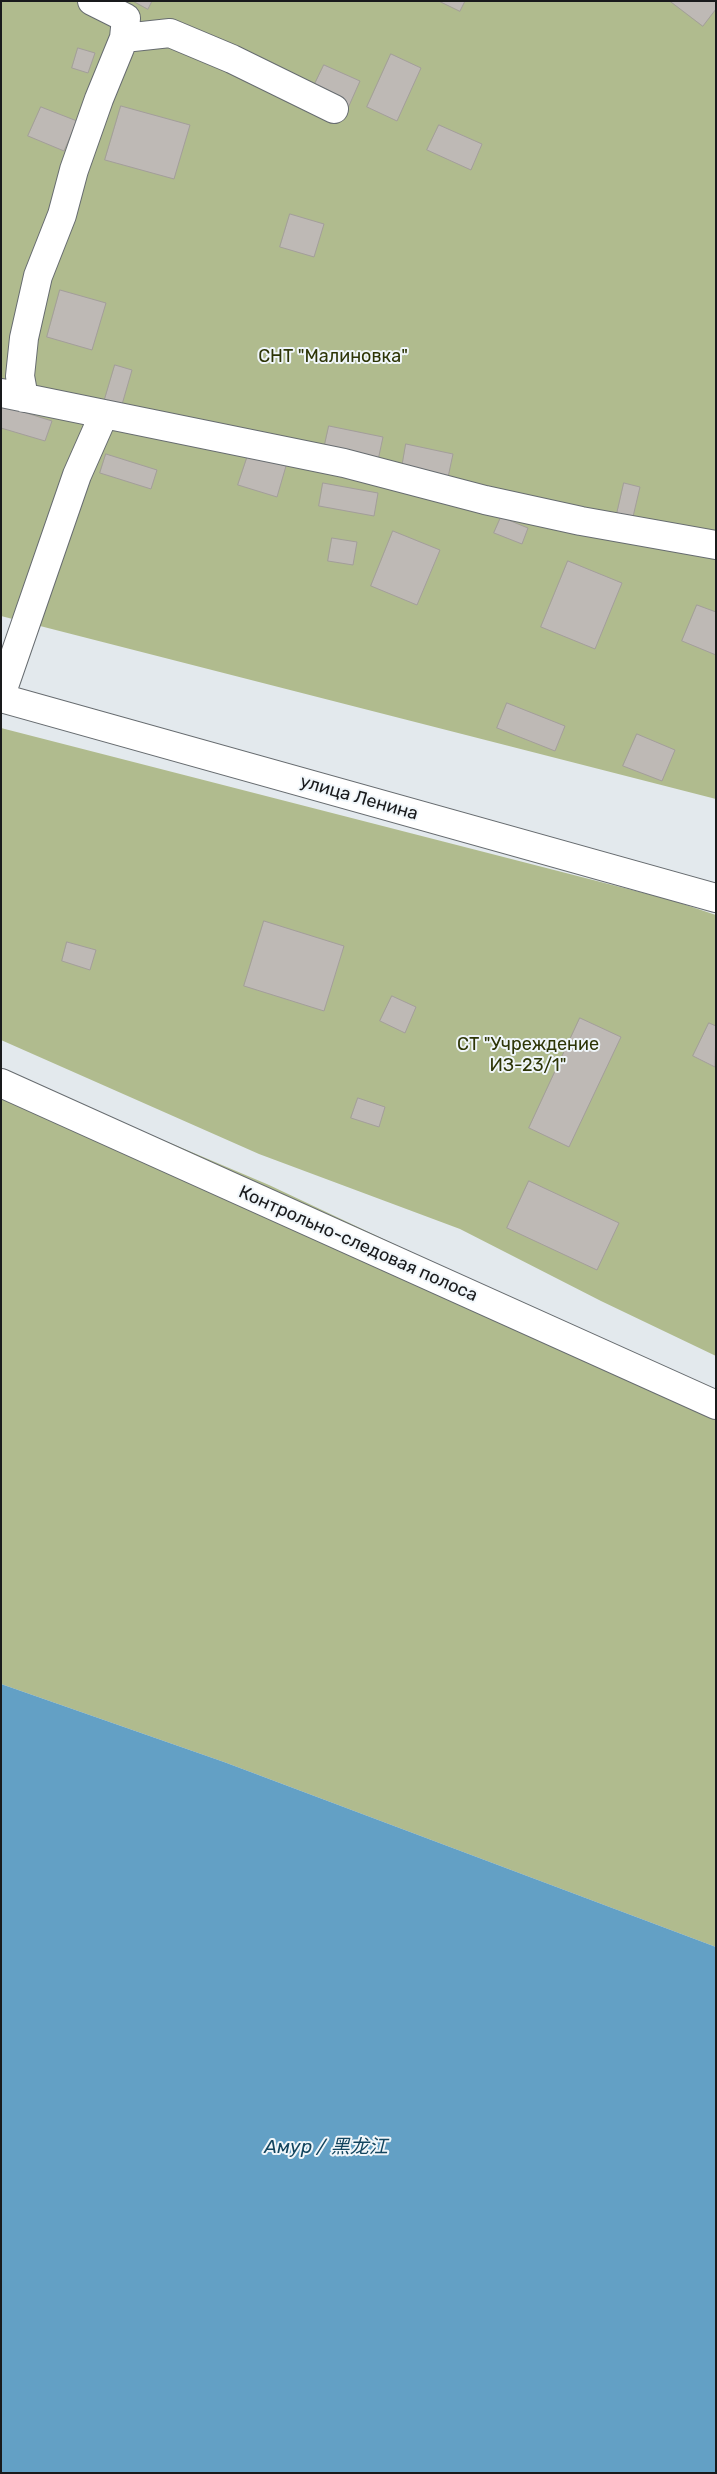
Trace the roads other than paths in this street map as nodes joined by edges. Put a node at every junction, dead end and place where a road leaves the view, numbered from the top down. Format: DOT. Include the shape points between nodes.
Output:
graph roads {
  1 [pos="92,1"];
  2 [pos="124,38"];
  3 [pos="334,109"];
  4 [pos="13,395"];
  5 [pos="104,414"];
  6 [pos="716,545"];
  7 [pos="1,697"];
  8 [pos="716,898"];
  9 [pos="1,1083"];
  10 [pos="716,1405"];
  1 -- 2 [label="street" via="126,18"];
  2 -- 3 [label="street" via="170,33 232,58"];
  2 -- 4 [label="street" via="38,276 24,338 20,376"];
  4 -- 5 [label="street"];
  5 -- 6 [label="street" via="344,463 580,522"];
  5 -- 7 [label="street" via="78,475"];
  7 -- 8 [label="street, улица Ленина"];
  9 -- 10 [label="street, Контрольно-следовая полоса"];
}
